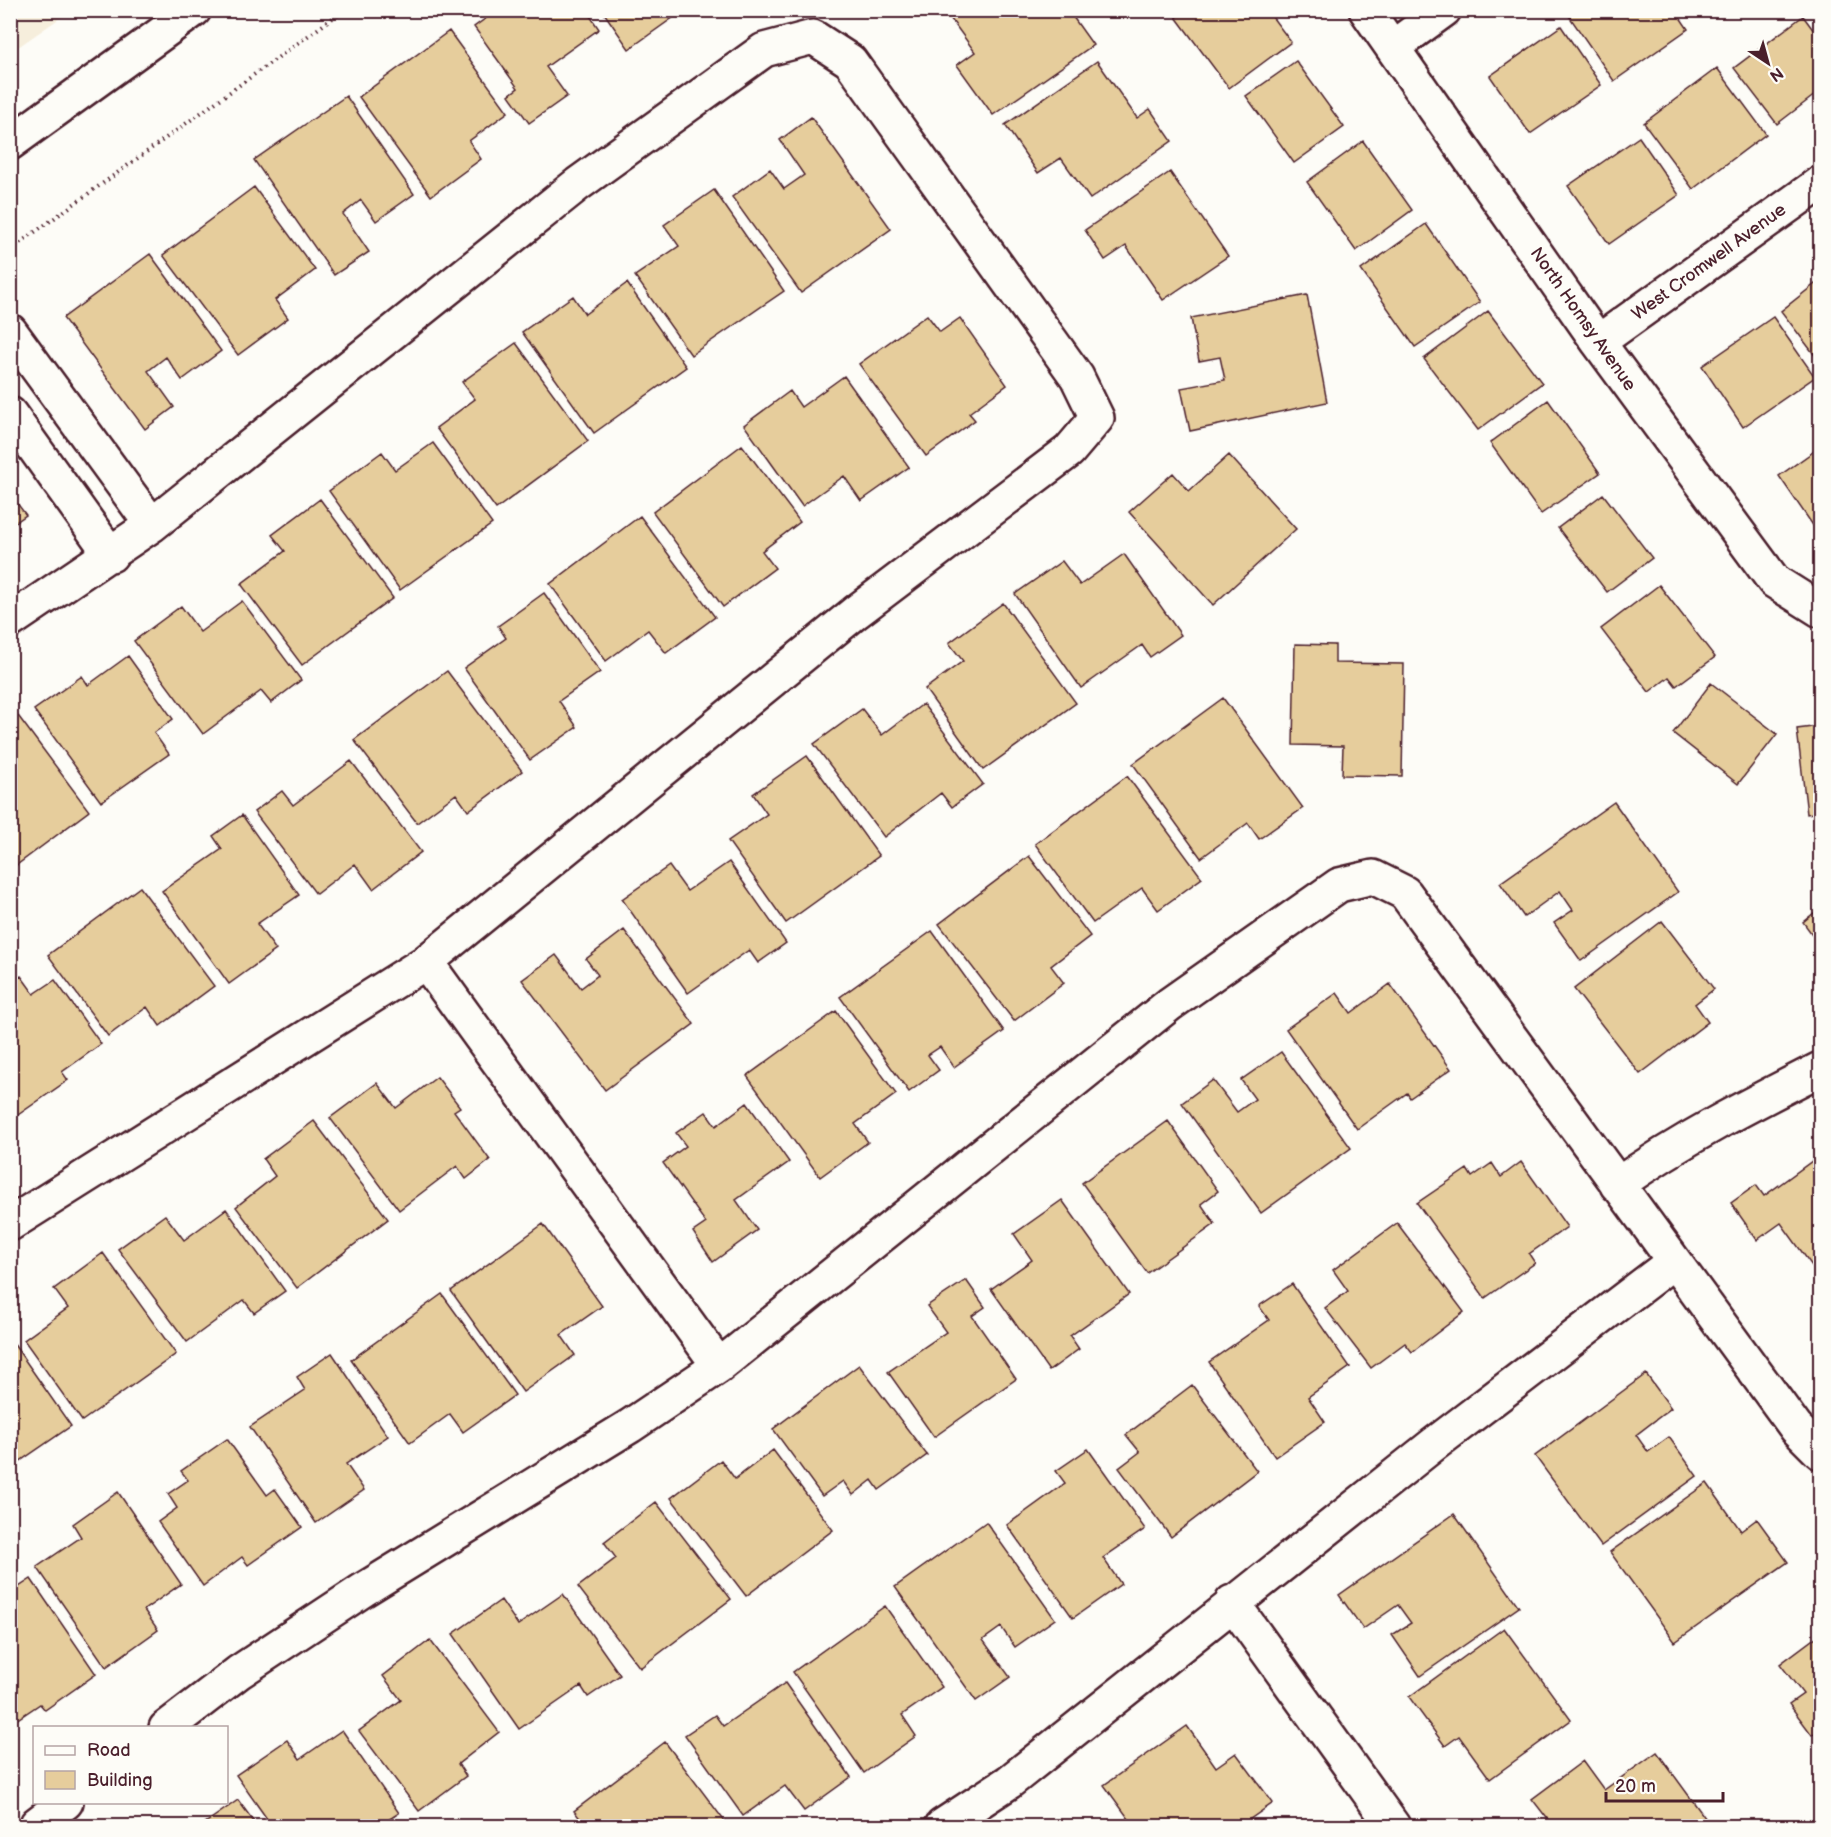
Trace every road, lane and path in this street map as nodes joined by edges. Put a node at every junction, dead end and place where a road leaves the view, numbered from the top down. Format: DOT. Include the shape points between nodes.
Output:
graph roads {
  1 [pos="194,10"];
  2 [pos="344,10"];
  3 [pos="1366,10"];
  4 [pos="1444,10"];
  5 [pos="1393,47"];
  6 [pos="10,144"];
  7 [pos="1821,183"];
  8 [pos="10,250"];
  9 [pos="10,331"];
  10 [pos="1598,342"];
  11 [pos="10,414"];
  12 [pos="152,525"];
  13 [pos="111,555"];
  14 [pos="1819,610"];
  15 [pos="10,621"];
  16 [pos="426,962"];
  17 [pos="1821,1069"];
  18 [pos="1617,1185"];
  19 [pos="10,1224"];
  20 [pos="1673,1262"];
  21 [pos="719,1366"];
  22 [pos="1821,1452"];
  23 [pos="1232,1602"];
  24 [pos="169,1726"];
  25 [pos="65,1804"];
  26 [pos="39,1827"];
  27 [pos="942,1827"];
  28 [pos="1393,1827"];
  1 -- 6 [label="street"];
  2 -- 8 [label="path"];
  3 -- 5 [label="street, North Homsy Avenue"];
  4 -- 5 [label="street"];
  5 -- 10 [label="street, North Homsy Avenue"];
  7 -- 10 [label="street, West Cromwell Avenue"];
  9 -- 12 [label="street"];
  10 -- 14 [label="street, North Homsy Avenue" via="1774,580"];
  11 -- 13 [label="street"];
  12 -- 13 [label="street"];
  12 -- 16 [label="street" via="578,184 764,50 813,38 850,61 1077,377 1097,418 1069,451 856,612"];
  13 -- 15 [label="street"];
  16 -- 19 [label="street"];
  16 -- 21 [label="street"];
  17 -- 18 [label="street" via="1714,1122"];
  18 -- 20 [label="street"];
  18 -- 21 [label="street" via="1405,893 1373,877 1339,885 1170,1004"];
  20 -- 22 [label="street" via="1796,1428"];
  20 -- 23 [label="street"];
  21 -- 24 [label="street" via="630,1426 363,1590 239,1672"];
  23 -- 27 [label="street" via="1009,1782"];
  23 -- 28 [label="street"];
  25 -- 26 [label="street" via="37,1824"];
}
